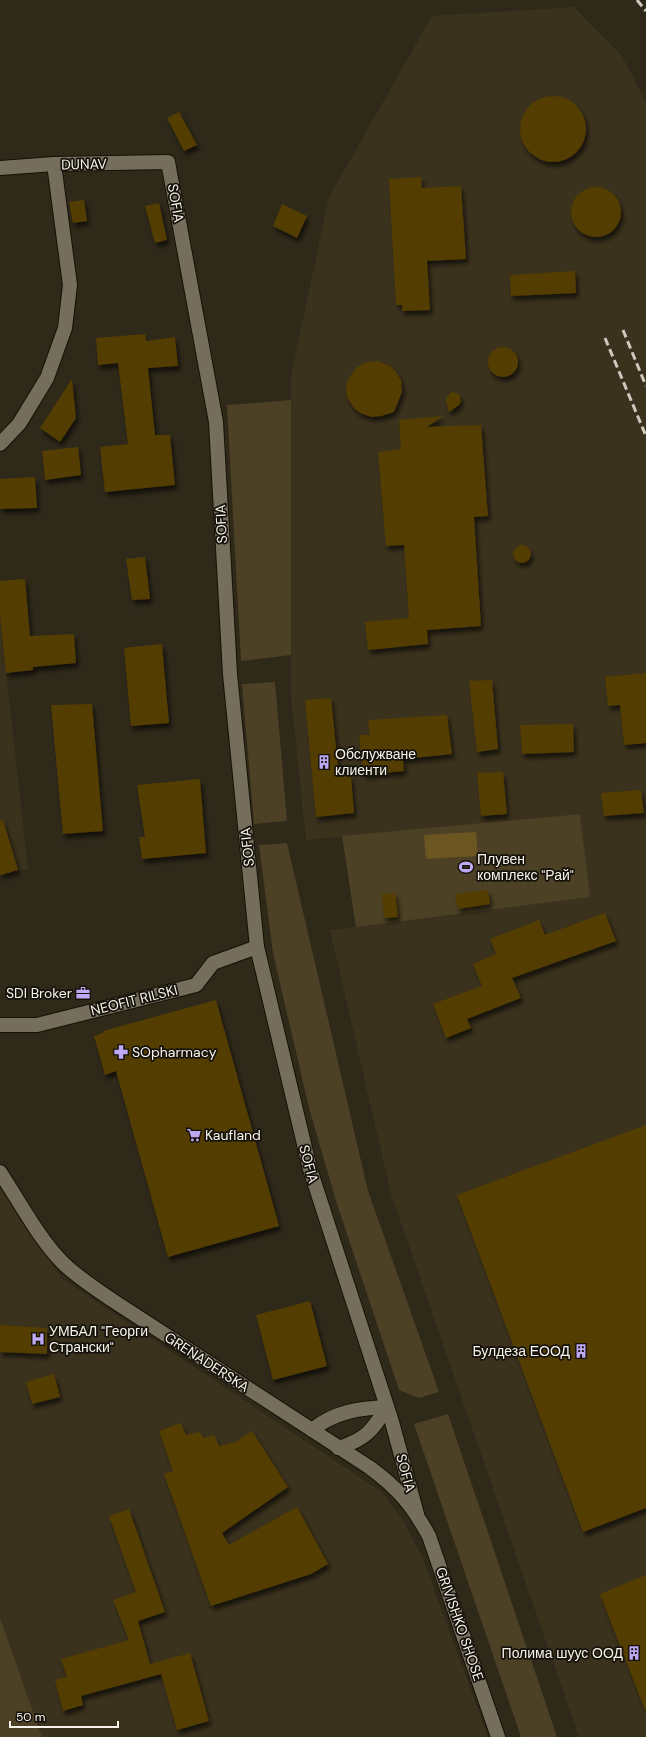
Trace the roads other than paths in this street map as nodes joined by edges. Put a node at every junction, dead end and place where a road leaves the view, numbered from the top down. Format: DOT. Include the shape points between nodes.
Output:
graph roads {
  1 [pos="168,162"];
  2 [pos="54,164"];
  3 [pos="0,168"];
  4 [pos="0,444"];
  5 [pos="256,947"];
  6 [pos="0,1025"];
  7 [pos="0,1172"];
  8 [pos="387,1406"];
  9 [pos="312,1430"];
  10 [pos="338,1448"];
  11 [pos="417,1514"];
  12 [pos="498,1737"];
  1 -- 2 [label="street, DUNAV"];
  1 -- 5 [label="street, SOFIA" via="216,422 230,674"];
  2 -- 3 [label="street, DUNAV"];
  2 -- 4 [label="street" via="70,285 65,328 47,378 19,424"];
  5 -- 6 [label="street, NEOFIT RILSKI" via="213,963 196,985 37,1025"];
  5 -- 8 [label="street, SOFIA" via="310,1169"];
  7 -- 9 [label="street, GRENADERSKA" via="46,1242 76,1275"];
  8 -- 9 [label="street" via="361,1408 338,1414 322,1421"];
  8 -- 10 [label="street" via="366,1436"];
  8 -- 11 [label="street, SOFIA"];
  9 -- 10 [label="street, GRENADERSKA"];
  10 -- 11 [label="street, GRENADERSKA" via="385,1479 402,1494"];
  11 -- 12 [label="street, GRIVISHKO SHOSE" via="438,1559"];
}
